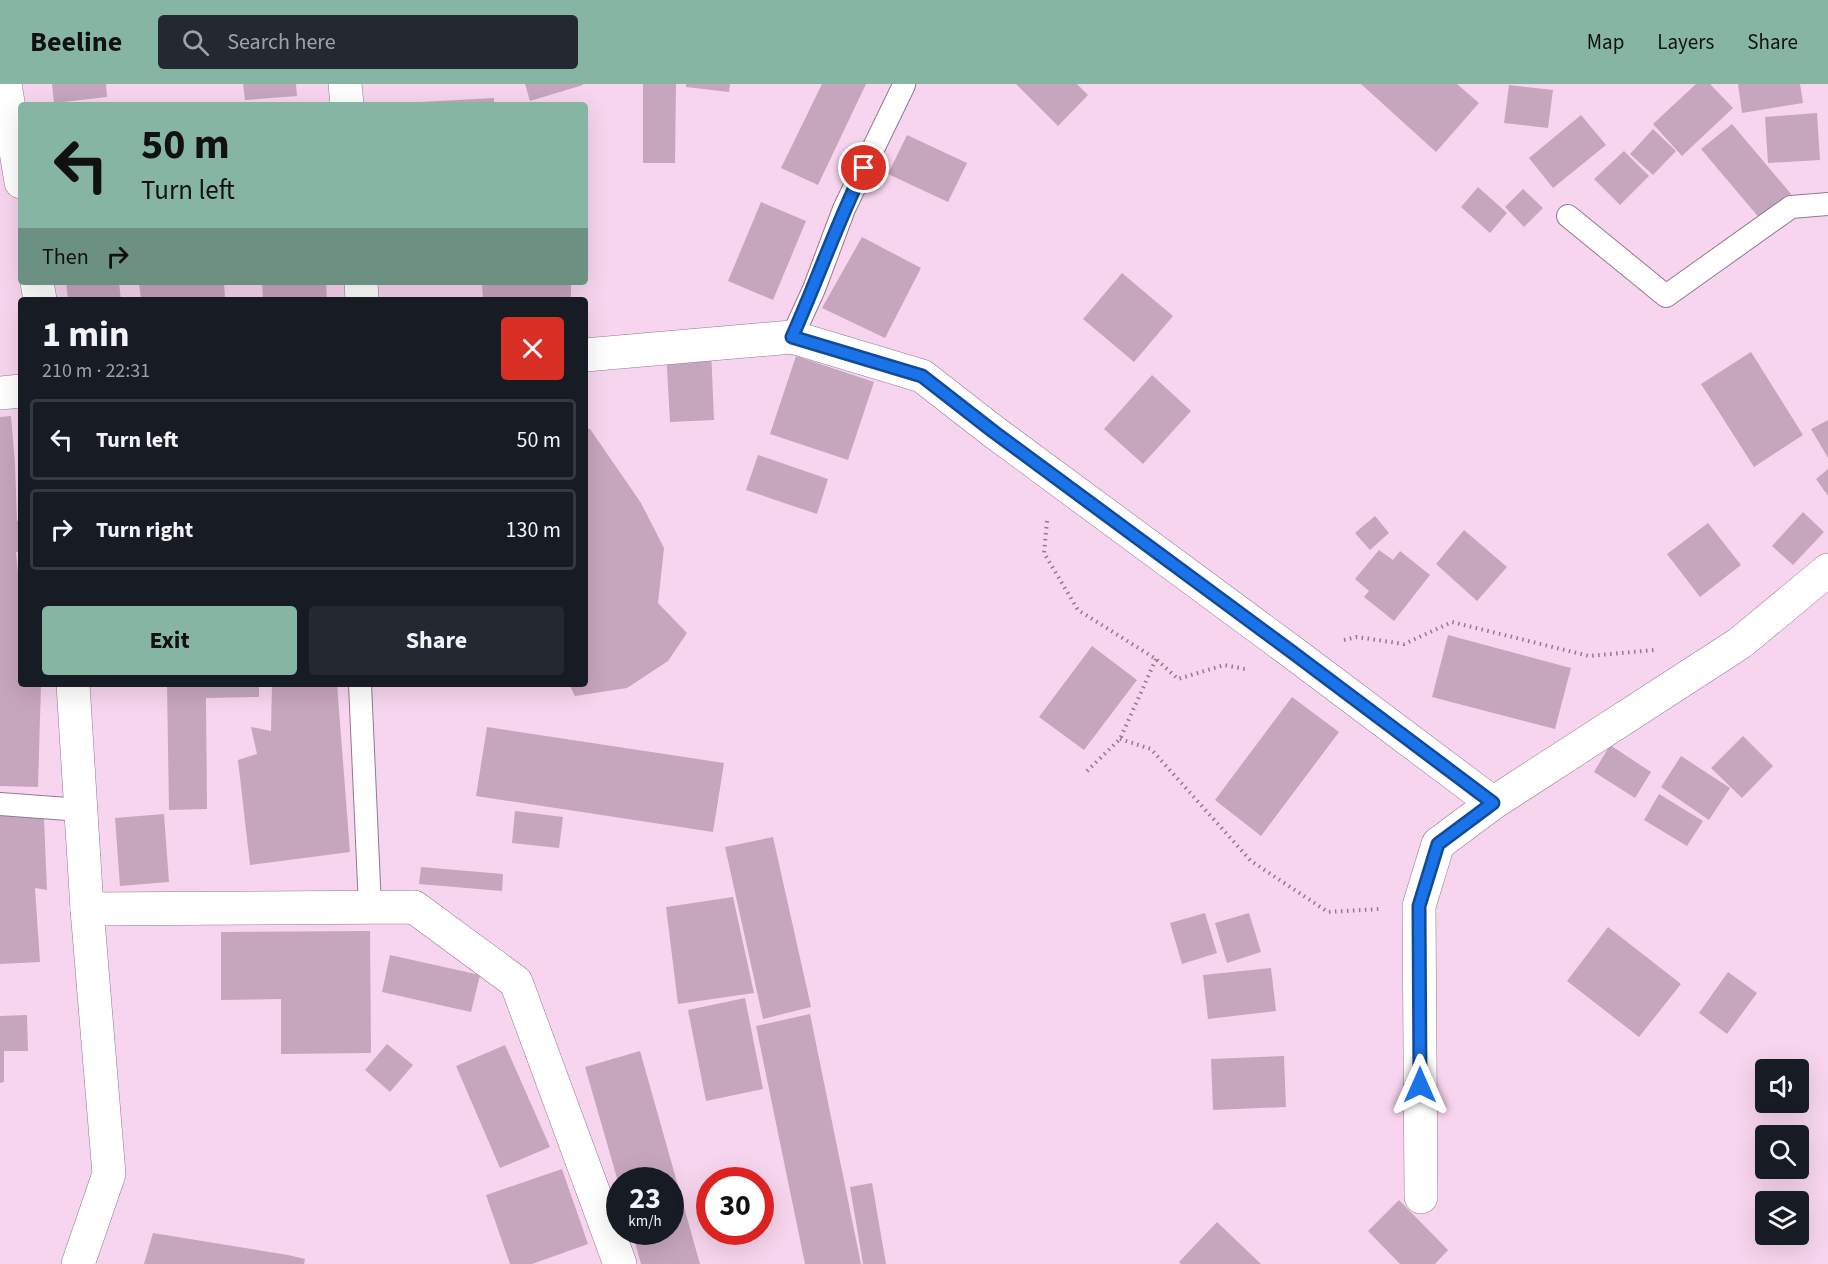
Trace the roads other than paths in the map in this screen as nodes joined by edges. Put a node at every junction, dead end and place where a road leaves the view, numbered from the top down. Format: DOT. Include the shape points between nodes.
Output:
graph roads {
  1 [pos="5,84"];
  2 [pos="345,84"];
  3 [pos="904,85"];
  4 [pos="347,102"];
  5 [pos="18,164"];
  6 [pos="1828,204"];
  7 [pos="1568,216"];
  8 [pos="792,337"];
  9 [pos="588,355"];
  10 [pos="18,391"];
  11 [pos="0,393"];
  12 [pos="1828,570"];
  13 [pos="73,687"];
  14 [pos="360,687"];
  15 [pos="1493,803"];
  16 [pos="0,804"];
  17 [pos="81,810"];
  18 [pos="370,907"];
  19 [pos="87,909"];
  20 [pos="1421,1197"];
  21 [pos="78,1264"];
  22 [pos="620,1264"];
  1 -- 5 [label="street"];
  2 -- 4 [label="street"];
  3 -- 8 [label="lane" via="844,209"];
  6 -- 7 [label="lane" via="1791,207 1666,296"];
  8 -- 9 [label="street"];
  8 -- 15 [label="street" via="922,376"];
  10 -- 11 [label="street"];
  12 -- 15 [label="street" via="1740,643"];
  13 -- 17 [label="street"];
  14 -- 18 [label="lane"];
  15 -- 20 [label="street" via="1438,844 1419,906"];
  16 -- 17 [label="lane"];
  17 -- 19 [label="street"];
  18 -- 19 [label="street"];
  18 -- 22 [label="street" via="414,907 516,982"];
  19 -- 21 [label="street" via="109,1174"];
}
